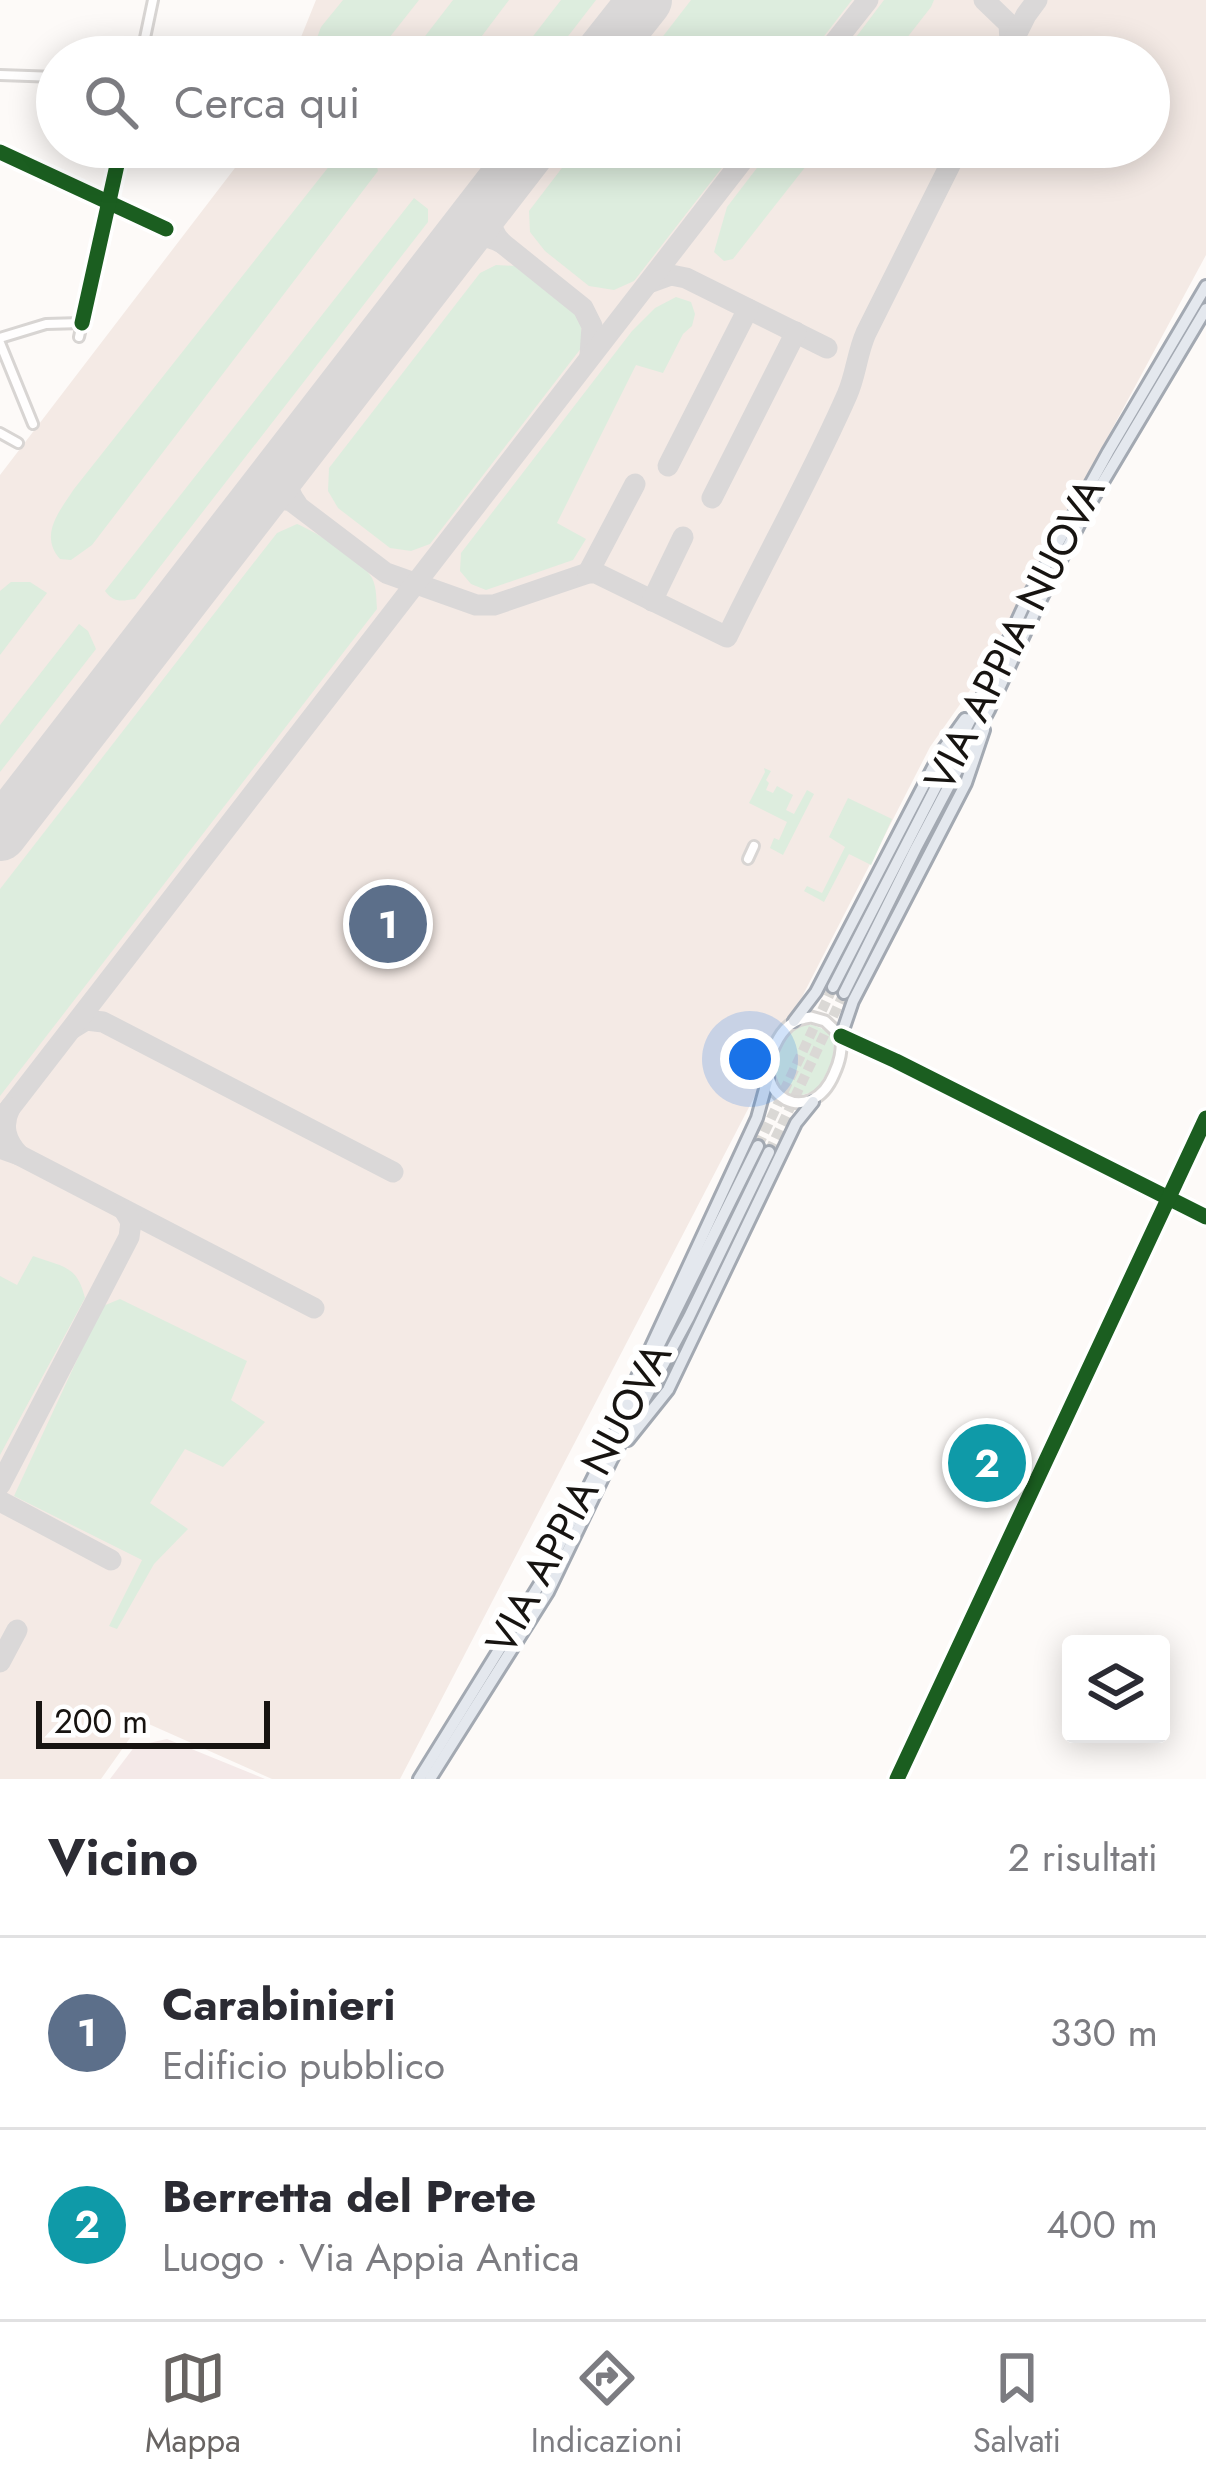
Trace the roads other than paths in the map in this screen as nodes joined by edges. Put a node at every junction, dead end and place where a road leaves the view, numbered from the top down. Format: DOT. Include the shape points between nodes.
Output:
graph roads {
  1 [pos="153,0"];
  2 [pos="146,36"];
  3 [pos="0,75"];
  4 [pos="36,76"];
  5 [pos="0,152"];
  6 [pos="116,168"];
  7 [pos="108,203"];
  8 [pos="166,229"];
  9 [pos="1206,286"];
  10 [pos="1206,309"];
  11 [pos="82,323"];
  12 [pos="80,337"];
  13 [pos="0,340"];
  14 [pos="33,424"];
  15 [pos="0,433"];
  16 [pos="18,443"];
  17 [pos="984,706"];
  18 [pos="754,846"];
  19 [pos="748,859"];
  20 [pos="838,990"];
  21 [pos="794,1021"];
  22 [pos="841,1036"];
  23 [pos="870,1048"];
  24 [pos="839,1062"];
  25 [pos="768,1078"];
  26 [pos="813,1102"];
  27 [pos="763,1149"];
  28 [pos="1169,1198"];
  29 [pos="1206,1216"];
  30 [pos="609,1455"];
  31 [pos="419,1779"];
  32 [pos="430,1779"];
  33 [pos="897,1779"];
  1 -- 2 [label="street"];
  3 -- 4 [label="street"];
  5 -- 7 [label="street"];
  6 -- 7 [label="street"];
  7 -- 8 [label="street"];
  7 -- 11 [label="street"];
  9 -- 17 [label="main road, VIA APPIA NUOVA" via="1038,579"];
  10 -- 17 [label="main road, VIA APPIA NUOVA" via="1088,507"];
  11 -- 12 [label="street"];
  11 -- 13 [label="street" via="46,323"];
  13 -- 14 [label="street"];
  15 -- 16 [label="street"];
  17 -- 20 [label="main road, VIA APPIA NUOVA"];
  17 -- 21 [label="main road" via="938,757"];
  17 -- 22 [label="main road" via="969,777"];
  18 -- 19 [label="street"];
  21 -- 22 [label="street" via="820,1018"];
  21 -- 25 [label="street" via="769,1056"];
  22 -- 23 [label="street"];
  22 -- 24 [label="street"];
  23 -- 24 [label="street"];
  23 -- 28 [label="street"];
  24 -- 26 [label="street"];
  25 -- 26 [label="street" via="784,1099"];
  25 -- 30 [label="main road" via="757,1118 628,1392"];
  26 -- 30 [label="main road" via="668,1390"];
  27 -- 30 [label="main road, VIA APPIA NUOVA"];
  28 -- 29 [label="street"];
  28 -- 33 [label="street"];
  30 -- 31 [label="main road, VIA APPIA NUOVA"];
  30 -- 32 [label="main road, VIA APPIA NUOVA" via="548,1592"];
}
